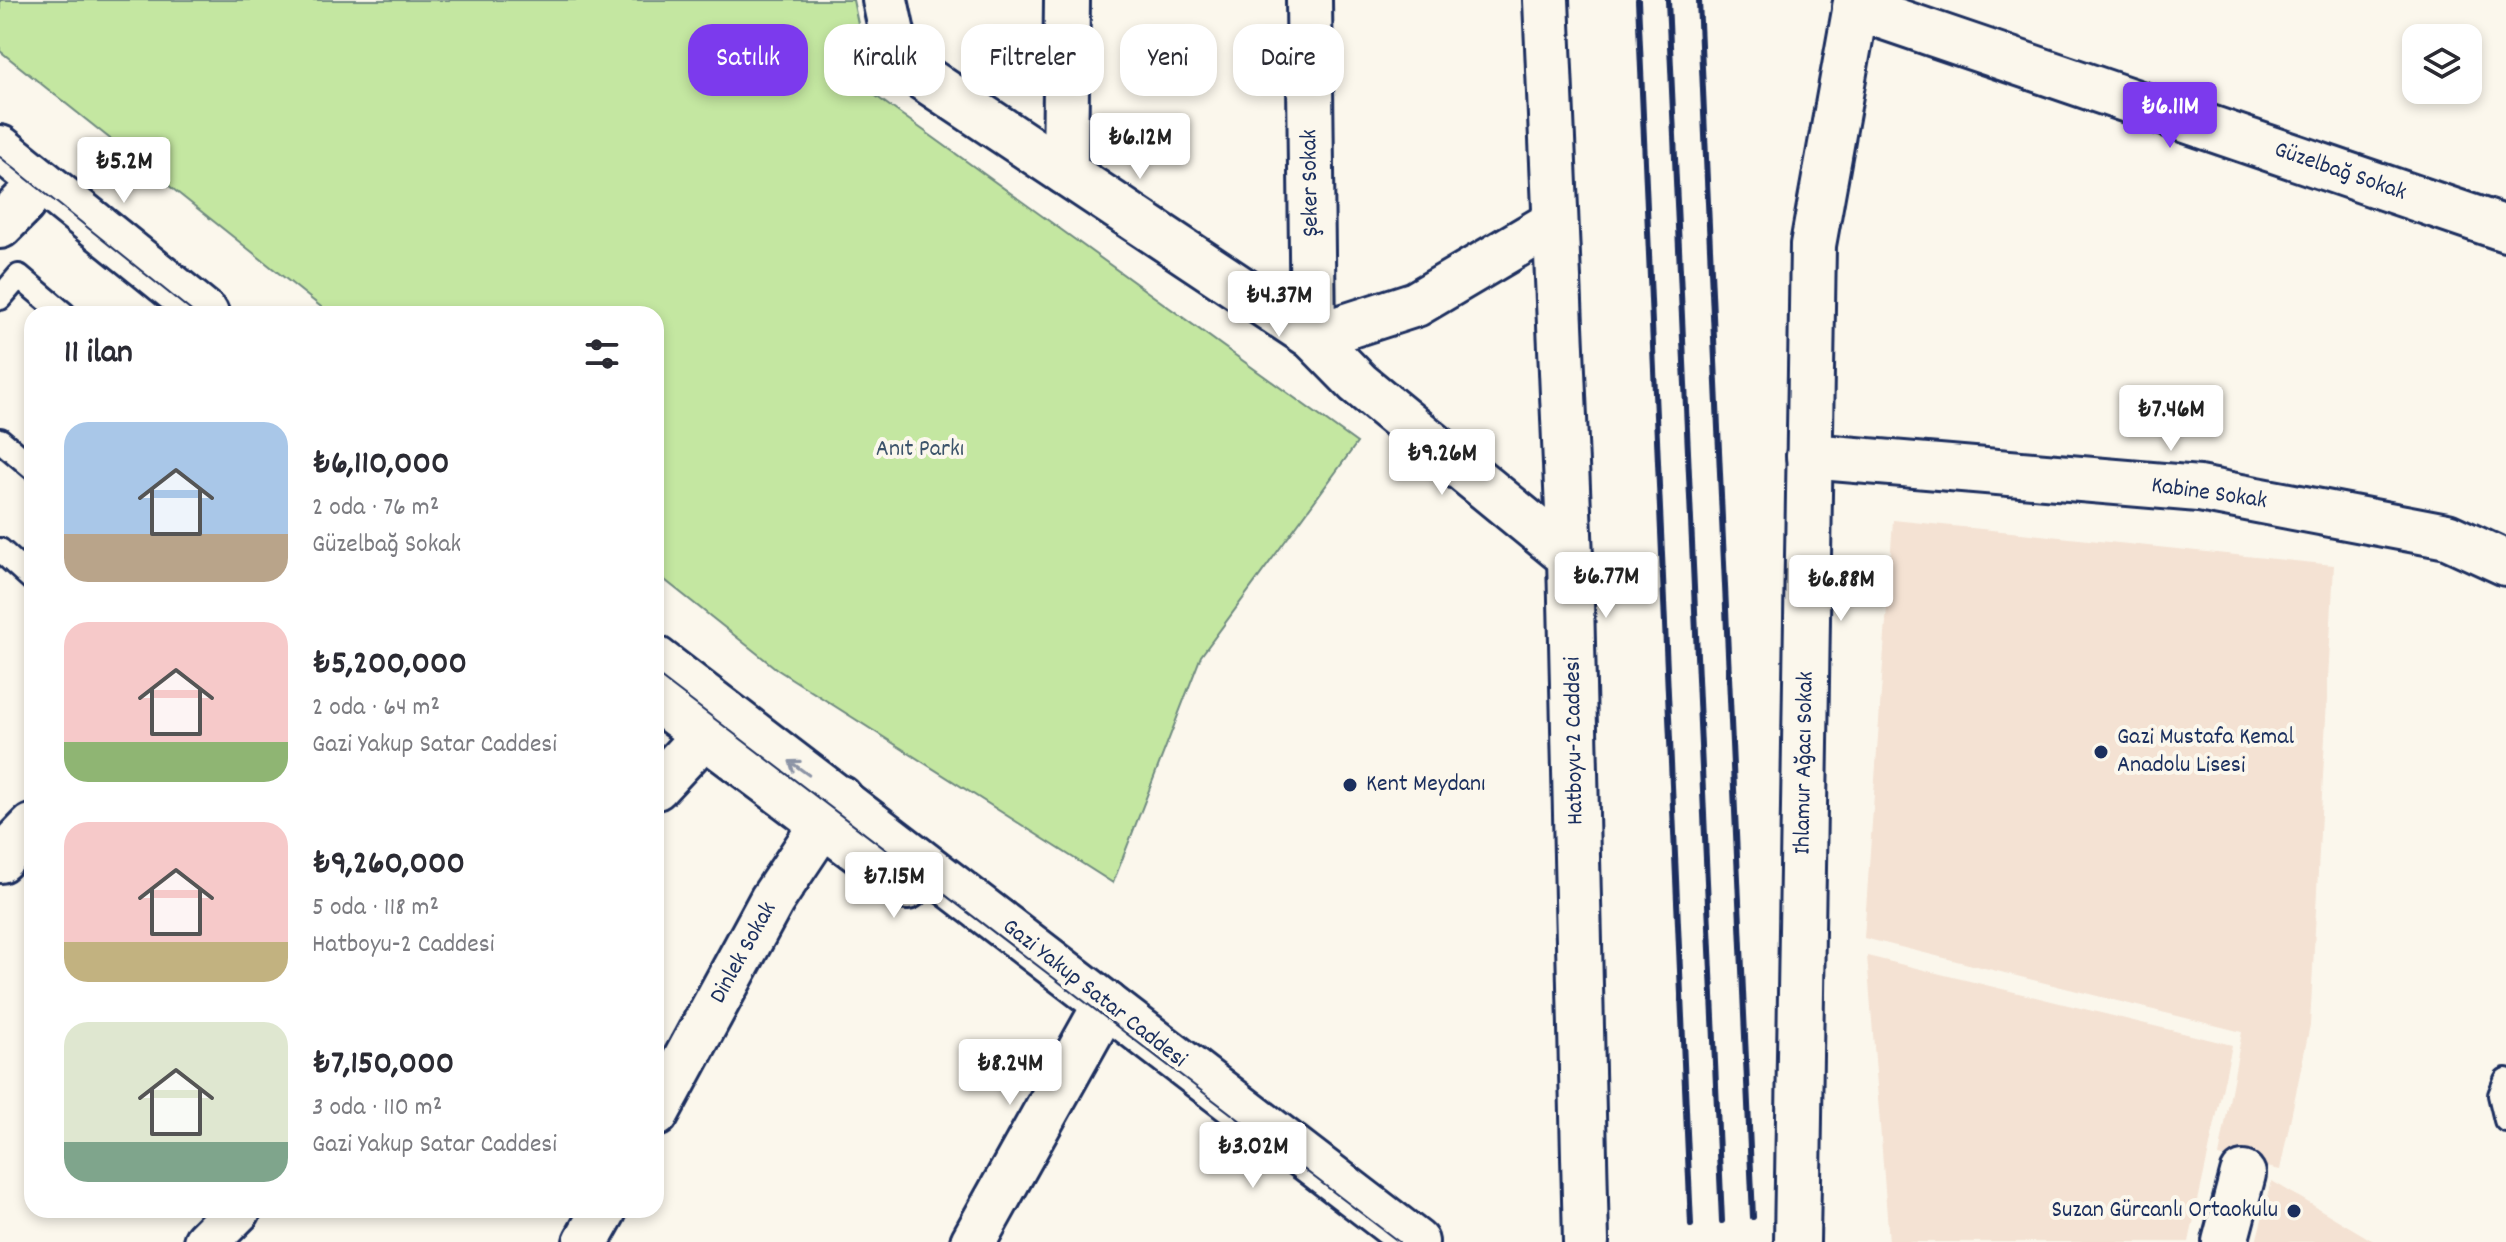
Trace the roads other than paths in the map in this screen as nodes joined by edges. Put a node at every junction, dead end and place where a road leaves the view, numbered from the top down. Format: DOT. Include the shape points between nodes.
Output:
graph roads {
  1 [pos="885,0"];
  2 [pos="1067,0"];
  3 [pos="1309,0"];
  4 [pos="1546,0"];
  5 [pos="1856,4"];
  6 [pos="0,148"];
  7 [pos="1065,172"];
  8 [pos="8,204"];
  9 [pos="1555,222"];
  10 [pos="2506,229"];
  11 [pos="0,298"];
  12 [pos="55,306"];
  13 [pos="154,306"];
  14 [pos="196,306"];
  15 [pos="1313,337"];
  16 [pos="0,440"];
  17 [pos="1809,456"];
  18 [pos="24,460"];
  19 [pos="0,550"];
  20 [pos="1570,557"];
  21 [pos="2506,563"];
  22 [pos="24,572"];
  23 [pos="664,668"];
  24 [pos="664,703"];
  25 [pos="715,725"];
  26 [pos="664,779"];
  27 [pos="831,811"];
  28 [pos="24,835"];
  29 [pos="0,860"];
  30 [pos="1100,1015"];
  31 [pos="2506,1080"];
  32 [pos="664,1099"];
  33 [pos="2506,1120"];
  34 [pos="2243,1174"];
  35 [pos="230,1218"];
  36 [pos="600,1218"];
  37 [pos="1384,1237"];
  38 [pos="206,1242"];
  39 [pos="586,1242"];
  40 [pos="973,1242"];
  41 [pos="1586,1242"];
  42 [pos="1797,1242"];
  43 [pos="2225,1242"];
  1 -- 7 [label="street" via="898,61"];
  2 -- 7 [label="street"];
  3 -- 15 [label="street, Şeker Sokak"];
  4 -- 9 [label="street, Hatboyu-2 Caddesi"];
  5 -- 10 [label="street, Güzelbağ Sokak"];
  5 -- 17 [label="street, Ihlamur Ağacı Sokak" via="1813,245"];
  6 -- 14 [label="street"];
  7 -- 15 [label="street"];
  8 -- 13 [label="street"];
  9 -- 15 [label="street" via="1416,304"];
  9 -- 20 [label="street, Hatboyu-2 Caddesi"];
  11 -- 12 [label="lane" via="19,276"];
  15 -- 20 [label="street" via="1358,383"];
  16 -- 18 [label="lane"];
  17 -- 21 [label="street, Kabine Sokak" via="2199,489 2447,536"];
  17 -- 42 [label="street, Ihlamur Ağacı Sokak"];
  19 -- 22 [label="lane"];
  20 -- 41 [label="street, Hatboyu-2 Caddesi"];
  23 -- 25 [label="street, Gazi Yakup Satar Caddesi"];
  24 -- 25 [label="street, Gazi Yakup Satar Caddesi"];
  25 -- 26 [label="street"];
  25 -- 27 [label="street, Gazi Yakup Satar Caddesi"];
  27 -- 30 [label="street, Gazi Yakup Satar Caddesi"];
  27 -- 32 [label="street, Dinlek Sokak" via="772,900"];
  28 -- 29 [label="street"];
  30 -- 37 [label="street, Gazi Yakup Satar Caddesi"];
  30 -- 40 [label="street"];
  31 -- 33 [label="lane" via="2500,1095"];
  34 -- 43 [label="street"];
  35 -- 38 [label="street"];
  36 -- 39 [label="street"];
}
